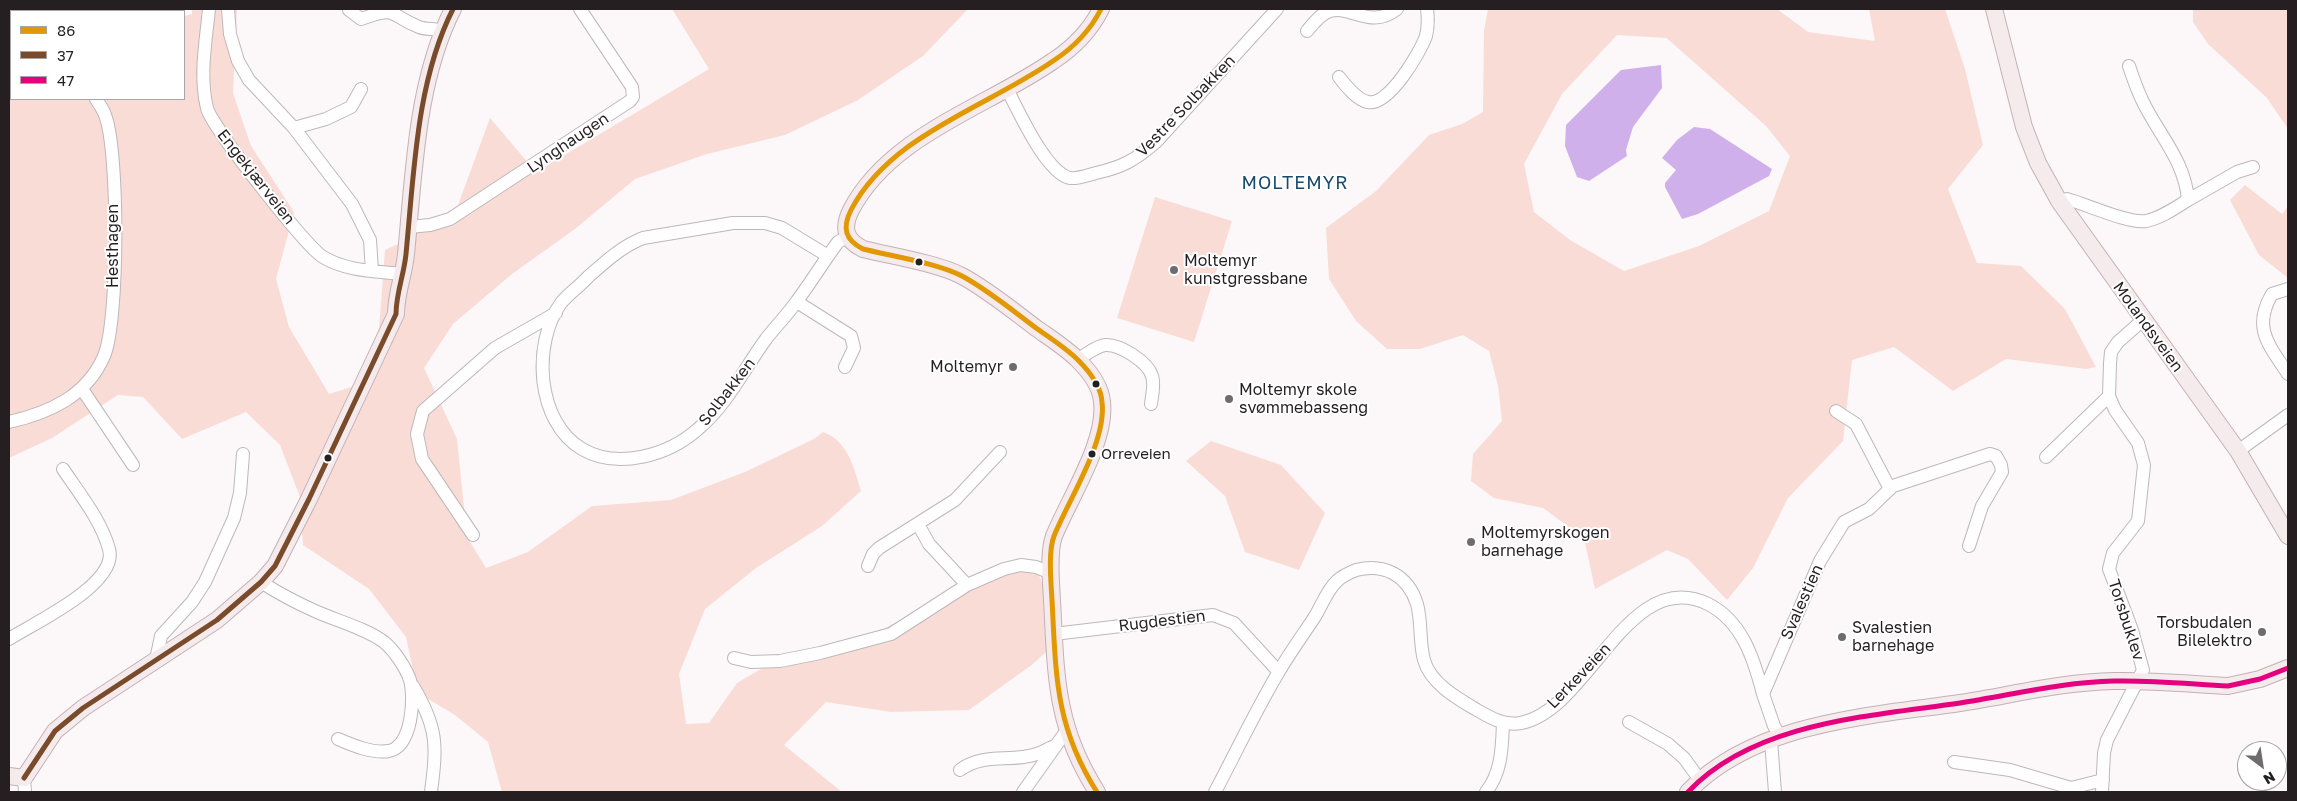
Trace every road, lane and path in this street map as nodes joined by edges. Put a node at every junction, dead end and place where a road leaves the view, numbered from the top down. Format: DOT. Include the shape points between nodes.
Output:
graph roads {
  1 [pos="210,9"];
  2 [pos="228,9"];
  3 [pos="453,9"];
  4 [pos="580,9"];
  5 [pos="1101,9"];
  6 [pos="1277,9"];
  7 [pos="1397,9"];
  8 [pos="1426,9"];
  9 [pos="1994,9"];
  10 [pos="349,10"];
  11 [pos="442,31"];
  12 [pos="1307,31"];
  13 [pos="2129,66"];
  14 [pos="1339,78"];
  15 [pos="361,89"];
  16 [pos="1007,89"];
  17 [pos="97,100"];
  18 [pos="294,128"];
  19 [pos="2253,167"];
  20 [pos="2188,200"];
  21 [pos="2059,201"];
  22 [pos="409,227"];
  23 [pos="847,237"];
  24 [pos="828,256"];
  25 [pos="372,271"];
  26 [pos="401,274"];
  27 [pos="2288,289"];
  28 [pos="797,302"];
  29 [pos="556,313"];
  30 [pos="2143,320"];
  31 [pos="1078,359"];
  32 [pos="845,367"];
  33 [pos="2288,374"];
  34 [pos="82,389"];
  35 [pos="2110,396"];
  36 [pos="1151,404"];
  37 [pos="1836,412"];
  38 [pos="2288,415"];
  39 [pos="9,422"];
  40 [pos="1000,452"];
  41 [pos="2238,452"];
  42 [pos="243,454"];
  43 [pos="2046,457"];
  44 [pos="133,465"];
  45 [pos="63,468"];
  46 [pos="1890,489"];
  47 [pos="918,524"];
  48 [pos="473,535"];
  49 [pos="2288,536"];
  50 [pos="1969,546"];
  51 [pos="868,566"];
  52 [pos="1051,573"];
  53 [pos="262,582"];
  54 [pos="966,585"];
  55 [pos="1054,634"];
  56 [pos="9,639"];
  57 [pos="734,658"];
  58 [pos="156,660"];
  59 [pos="2288,668"];
  60 [pos="1278,671"];
  61 [pos="410,680"];
  62 [pos="2136,681"];
  63 [pos="1763,694"];
  64 [pos="1503,722"];
  65 [pos="1629,722"];
  66 [pos="1067,730"];
  67 [pos="338,739"];
  68 [pos="1776,740"];
  69 [pos="1055,746"];
  70 [pos="1954,762"];
  71 [pos="960,770"];
  72 [pos="1700,780"];
  73 [pos="19,782"];
  74 [pos="2102,786"];
  75 [pos="431,792"];
  76 [pos="1023,792"];
  77 [pos="1097,792"];
  78 [pos="1214,792"];
  79 [pos="1486,792"];
  80 [pos="1688,792"];
  81 [pos="1775,792"];
  1 -- 25 [label="street, Engekjærveien" via="203,76 207,108 219,133 321,256 339,266"];
  2 -- 18 [label="street" via="230,34 238,61 257,90"];
  3 -- 11 [label="main road"];
  4 -- 22 [label="street, Lynghaugen" via="632,87 630,101 450,220 430,226"];
  5 -- 16 [label="main road" via="1074,45"];
  6 -- 16 [label="street, Vestre Solbakken" via="1156,142 1135,160 1116,169 1070,178 1060,174 1047,160"];
  7 -- 12 [label="street" via="1379,17 1328,11"];
  8 -- 14 [label="street" via="1426,34 1390,95 1378,103 1366,102"];
  9 -- 21 [label="main road, Molandsveien" via="2024,127 2038,163"];
  10 -- 11 [label="street" via="362,19 382,11 396,13 420,27"];
  11 -- 22 [label="main road" via="430,68 424,102"];
  13 -- 20 [label="street" via="2143,104 2178,160"];
  15 -- 18 [label="street" via="351,106 326,119"];
  16 -- 23 [label="main road" via="933,131 882,170 845,222"];
  17 -- 34 [label="street, Hesthagen" via="105,115 110,138 114,212 112,319 104,356"];
  18 -- 25 [label="street" via="360,218 370,240"];
  19 -- 20 [label="street" via="2237,172"];
  20 -- 21 [label="street" via="2144,222 2122,218 2068,199"];
  21 -- 30 [label="main road, Molandsveien"];
  22 -- 26 [label="main road"];
  23 -- 24 [label="street, Solbakken" via="838,242"];
  23 -- 31 [label="main road" via="852,244 863,249 960,275"];
  24 -- 28 [label="street, Solbakken"];
  24 -- 29 [label="street, Solbakken" via="782,228 765,223 734,222 643,238 613,254 562,302"];
  25 -- 26 [label="street, Engekjærveien"];
  26 -- 53 [label="main road" via="396,314 384,344 275,566"];
  27 -- 33 [label="street" via="2272,294 2264,307 2262,320 2267,341"];
  28 -- 29 [label="street, Solbakken" via="766,339 735,388 699,429 660,452 616,458 582,449 552,414 542,367 545,337"];
  28 -- 32 [label="street" via="851,336 854,348"];
  29 -- 48 [label="street, Solbakken" via="495,348 423,411 417,434 422,459"];
  30 -- 35 [label="street, Torsbuklev" via="2111,352"];
  30 -- 41 [label="main road, Molandsveien"];
  31 -- 36 [label="street" via="1101,346 1118,347 1146,365 1152,374"];
  31 -- 52 [label="main road" via="1091,375 1102,401 1102,423 1053,538"];
  34 -- 39 [label="street, Hesthagen" via="52,409"];
  34 -- 44 [label="street"];
  35 -- 43 [label="street"];
  35 -- 62 [label="street, Torsbuklev" via="2114,410 2138,442 2144,458 2138,521 2113,553 2109,569 2143,670"];
  37 -- 46 [label="street" via="1856,424"];
  38 -- 41 [label="street"];
  40 -- 47 [label="street" via="955,500"];
  41 -- 49 [label="main road, Molandsveien"];
  42 -- 58 [label="street" via="240,494 234,518 205,582 192,602 160,636"];
  45 -- 56 [label="street" via="105,538 110,561 106,572 90,589"];
  46 -- 50 [label="street" via="1981,455 1996,456 2002,472 1982,506"];
  46 -- 63 [label="street, Svalestien" via="1869,509 1844,522 1839,530 1820,561"];
  47 -- 51 [label="street" via="879,548"];
  47 -- 54 [label="street" via="929,544"];
  52 -- 54 [label="street" via="1021,565"];
  52 -- 55 [label="main road"];
  53 -- 58 [label="main road" via="217,620"];
  53 -- 61 [label="street" via="313,611 385,643"];
  54 -- 57 [label="street" via="891,634 780,661 751,662"];
  55 -- 60 [label="street, Rugdestien" via="1213,615 1234,623"];
  55 -- 66 [label="main road" via="1057,685"];
  58 -- 73 [label="main road" via="83,708 55,731"];
  59 -- 62 [label="main road" via="2228,686"];
  60 -- 64 [label="street, Lerkeveien" via="1337,581 1355,570 1391,570 1410,588 1417,604 1424,661 1432,675 1465,703"];
  60 -- 78 [label="street, Lerkeveien"];
  61 -- 67 [label="street" via="412,713 398,746 390,751 379,751"];
  61 -- 75 [label="street" via="432,723 436,739"];
  62 -- 68 [label="main road" via="2064,685 1894,711 1827,724"];
  62 -- 74 [label="street" via="2134,691 2107,740"];
  63 -- 64 [label="street, Lerkeveien" via="1749,648 1720,610 1698,599 1668,600 1652,605 1636,616 1583,676 1542,714 1520,724"];
  63 -- 68 [label="street"];
  64 -- 79 [label="street" via="1502,754 1497,773"];
  65 -- 72 [label="street" via="1668,744 1684,758"];
  66 -- 69 [label="street"];
  66 -- 77 [label="main road"];
  68 -- 72 [label="main road" via="1736,756"];
  68 -- 81 [label="street"];
  69 -- 71 [label="street" via="1037,754 982,759"];
  69 -- 76 [label="street"];
  70 -- 74 [label="street" via="2010,770 2071,788"];
  72 -- 80 [label="main road"];
}
